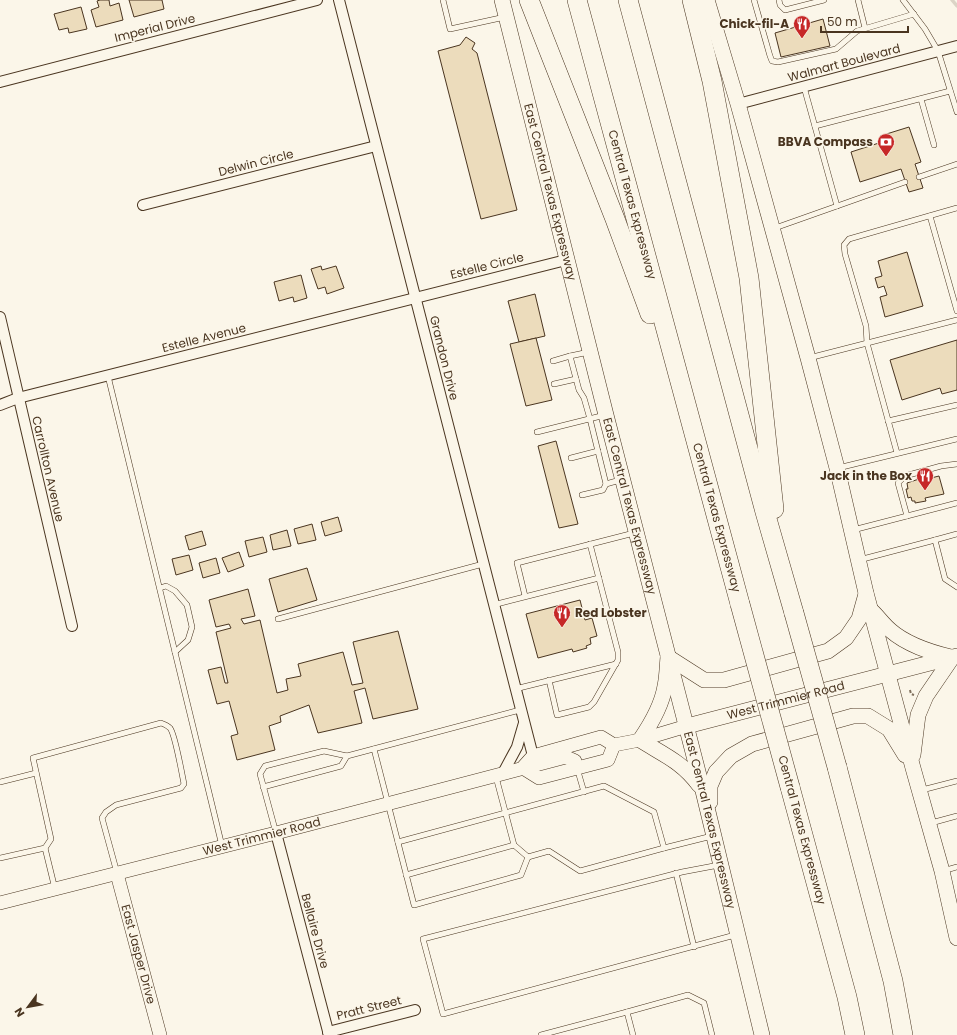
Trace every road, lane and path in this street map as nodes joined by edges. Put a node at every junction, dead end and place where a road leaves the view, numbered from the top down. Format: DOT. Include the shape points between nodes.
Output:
graph roads {
  1 [pos="317,0"];
  2 [pos="339,0"];
  3 [pos="443,0"];
  4 [pos="502,0"];
  5 [pos="529,0"];
  6 [pos="577,0"];
  7 [pos="628,0"];
  8 [pos="692,0"];
  9 [pos="707,0"];
  10 [pos="754,0"];
  11 [pos="779,0"];
  12 [pos="824,0"];
  13 [pos="858,0"];
  14 [pos="903,0"];
  15 [pos="914,14"];
  16 [pos="506,17"];
  17 [pos="865,28"];
  18 [pos="956,46"];
  19 [pos="938,51"];
  20 [pos="0,82"];
  21 [pos="804,87"];
  22 [pos="950,91"];
  23 [pos="921,99"];
  24 [pos="738,104"];
  25 [pos="957,112"];
  26 [pos="815,126"];
  27 [pos="934,145"];
  28 [pos="376,146"];
  29 [pos="957,164"];
  30 [pos="919,177"];
  31 [pos="905,182"];
  32 [pos="143,205"];
  33 [pos="837,206"];
  34 [pos="957,208"];
  35 [pos="930,216"];
  36 [pos="772,229"];
  37 [pos="566,260"];
  38 [pos="415,298"];
  39 [pos="957,311"];
  40 [pos="0,317"];
  41 [pos="957,320"];
  42 [pos="867,343"];
  43 [pos="590,352"];
  44 [pos="570,356"];
  45 [pos="808,358"];
  46 [pos="553,361"];
  47 [pos="676,367"];
  48 [pos="108,376"];
  49 [pos="576,379"];
  50 [pos="554,384"];
  51 [pos="18,398"];
  52 [pos="0,404"];
  53 [pos="957,405"];
  54 [pos="606,415"];
  55 [pos="590,419"];
  56 [pos="888,421"];
  57 [pos="537,432"];
  58 [pos="957,438"];
  59 [pos="598,451"];
  60 [pos="897,453"];
  61 [pos="571,458"];
  62 [pos="957,464"];
  63 [pos="837,468"];
  64 [pos="622,480"];
  65 [pos="606,484"];
  66 [pos="582,495"];
  67 [pos="957,502"];
  68 [pos="907,516"];
  69 [pos="852,530"];
  70 [pos="636,533"];
  71 [pos="957,534"];
  72 [pos="934,540"];
  73 [pos="590,544"];
  74 [pos="778,558"];
  75 [pos="858,560"];
  76 [pos="483,564"];
  77 [pos="599,578"];
  78 [pos="957,587"];
  79 [pos="160,588"];
  80 [pos="866,593"];
  81 [pos="525,596"];
  82 [pos="493,605"];
  83 [pos="871,610"];
  84 [pos="278,619"];
  85 [pos="72,626"];
  86 [pos="175,652"];
  87 [pos="954,657"];
  88 [pos="668,658"];
  89 [pos="616,664"];
  90 [pos="889,673"];
  91 [pos="549,680"];
  92 [pos="515,689"];
  93 [pos="520,710"];
  94 [pos="524,722"];
  95 [pos="686,726"];
  96 [pos="640,740"];
  97 [pos="614,745"];
  98 [pos="374,748"];
  99 [pos="347,756"];
  100 [pos="533,756"];
  101 [pos="523,768"];
  102 [pos="577,768"];
  103 [pos="912,768"];
  104 [pos="36,773"];
  105 [pos="499,774"];
  106 [pos="957,781"];
  107 [pos="0,782"];
  108 [pos="263,787"];
  109 [pos="919,790"];
  110 [pos="704,791"];
  111 [pos="584,792"];
  112 [pos="387,803"];
  113 [pos="505,812"];
  114 [pos="957,816"];
  115 [pos="709,817"];
  116 [pos="928,824"];
  117 [pos="276,833"];
  118 [pos="714,836"];
  119 [pos="398,842"];
  120 [pos="514,845"];
  121 [pos="223,847"];
  122 [pos="45,848"];
  123 [pos="664,848"];
  124 [pos="528,857"];
  125 [pos="0,858"];
  126 [pos="721,864"];
  127 [pos="957,866"];
  128 [pos="942,871"];
  129 [pos="676,873"];
  130 [pos="117,874"];
  131 [pos="406,875"];
  132 [pos="56,889"];
  133 [pos="0,903"];
  134 [pos="738,934"];
  135 [pos="957,937"];
  136 [pos="694,946"];
  137 [pos="415,1010"];
  138 [pos="627,1012"];
  139 [pos="329,1033"];
  140 [pos="160,1035"];
  141 [pos="541,1035"];
  142 [pos="633,1035"];
  143 [pos="712,1035"];
  144 [pos="762,1035"];
  145 [pos="855,1035"];
  146 [pos="903,1035"];
  1 -- 20 [label="street, Imperial Drive"];
  2 -- 28 [label="street, Grandon Drive"];
  3 -- 16 [label="lane" via="450,30"];
  4 -- 16 [label="main road, East Central Texas Expressway"];
  5 -- 47 [label="highway" via="662,347"];
  6 -- 47 [label="highway, Central Texas Expressway"];
  7 -- 74 [label="highway"];
  8 -- 74 [label="highway" via="712,81 749,278"];
  9 -- 24 [label="main road"];
  10 -- 17 [label="lane" via="772,61 778,62 836,49 857,31"];
  11 -- 12 [label="lane" via="784,10"];
  13 -- 17 [label="lane"];
  14 -- 15 [label="lane"];
  15 -- 17 [label="lane"];
  15 -- 19 [label="lane"];
  16 -- 37 [label="main road, East Central Texas Expressway"];
  18 -- 19 [label="street, Walmart Boulevard"];
  19 -- 21 [label="street, Walmart Boulevard"];
  19 -- 22 [label="lane"];
  21 -- 24 [label="street, Walmart Boulevard"];
  21 -- 26 [label="lane"];
  22 -- 23 [label="lane"];
  22 -- 25 [label="lane"];
  23 -- 26 [label="lane"];
  23 -- 27 [label="lane"];
  24 -- 36 [label="main road"];
  26 -- 33 [label="lane"];
  28 -- 32 [label="street, Delwin Circle"];
  28 -- 38 [label="street, Grandon Drive"];
  29 -- 30 [label="lane"];
  31 -- 33 [label="lane"];
  33 -- 36 [label="lane"];
  34 -- 35 [label="lane"];
  35 -- 39 [label="lane"];
  35 -- 42 [label="lane" via="849,239 844,245 866,326"];
  36 -- 45 [label="main road"];
  37 -- 38 [label="street, Estelle Circle"];
  37 -- 43 [label="main road, East Central Texas Expressway"];
  38 -- 48 [label="street, Estelle Avenue"];
  38 -- 76 [label="street, Grandon Drive"];
  40 -- 51 [label="street, Carrollton Avenue"];
  41 -- 42 [label="lane"];
  42 -- 45 [label="lane"];
  42 -- 56 [label="lane"];
  43 -- 44 [label="lane"];
  43 -- 54 [label="main road, East Central Texas Expressway"];
  44 -- 46 [label="lane"];
  44 -- 49 [label="lane"];
  45 -- 63 [label="main road"];
  47 -- 145 [label="highway, Central Texas Expressway, bridge" via="847,997"];
  48 -- 51 [label="street, Estelle Avenue"];
  48 -- 79 [label="lane"];
  49 -- 50 [label="lane"];
  49 -- 55 [label="lane"];
  51 -- 52 [label="street, Estelle Avenue"];
  51 -- 85 [label="street, Carrollton Avenue"];
  53 -- 56 [label="lane"];
  54 -- 55 [label="lane"];
  54 -- 64 [label="main road, East Central Texas Expressway"];
  55 -- 57 [label="lane"];
  55 -- 59 [label="lane"];
  56 -- 60 [label="lane"];
  58 -- 60 [label="lane"];
  59 -- 61 [label="lane"];
  59 -- 65 [label="lane"];
  60 -- 63 [label="lane"];
  62 -- 68 [label="lane" via="905,476 898,483"];
  63 -- 69 [label="main road"];
  64 -- 65 [label="lane"];
  64 -- 70 [label="main road, East Central Texas Expressway"];
  65 -- 66 [label="lane" via="603,490"];
  67 -- 68 [label="lane"];
  68 -- 69 [label="lane"];
  69 -- 75 [label="main road"];
  70 -- 73 [label="lane"];
  70 -- 88 [label="main road, East Central Texas Expressway"];
  71 -- 72 [label="lane"];
  72 -- 75 [label="lane"];
  72 -- 78 [label="lane" via="946,579"];
  73 -- 77 [label="lane"];
  73 -- 81 [label="lane" via="517,563"];
  74 -- 146 [label="highway, bridge" via="837,767 893,981"];
  75 -- 80 [label="main road"];
  76 -- 82 [label="street, Grandon Drive"];
  76 -- 84 [label="lane"];
  77 -- 81 [label="lane"];
  77 -- 89 [label="lane" via="618,652"];
  79 -- 86 [label="lane"];
  79 -- 86 [label="lane" via="166,586 175,591 187,605 192,627 188,640"];
  80 -- 83 [label="main road"];
  80 -- 88 [label="main road" via="860,619 846,638 828,651 724,680 704,680"];
  81 -- 82 [label="lane"];
  82 -- 92 [label="street, Grandon Drive"];
  83 -- 87 [label="main road" via="891,631 912,644 931,652"];
  83 -- 90 [label="main road"];
  86 -- 121 [label="lane"];
  87 -- 90 [label="main road, West Trimmier Road"];
  87 -- 103 [label="main road" via="926,696 918,715"];
  88 -- 95 [label="main road, East Central Texas Expressway"];
  88 -- 96 [label="main road" via="661,701"];
  89 -- 91 [label="lane"];
  89 -- 91 [label="lane" via="589,707 556,715"];
  90 -- 95 [label="main road, West Trimmier Road"];
  90 -- 103 [label="main road"];
  91 -- 92 [label="lane"];
  92 -- 93 [label="street, Grandon Drive"];
  93 -- 94 [label="street, Grandon Drive"];
  93 -- 98 [label="lane"];
  94 -- 100 [label="street, Grandon Drive"];
  94 -- 105 [label="street" via="517,747"];
  95 -- 96 [label="street, West Trimmier Road"];
  95 -- 110 [label="main road, East Central Texas Expressway"];
  96 -- 97 [label="street, West Trimmier Road"];
  96 -- 110 [label="main road" via="680,763"];
  97 -- 100 [label="street" via="601,737"];
  97 -- 102 [label="street" via="608,760"];
  98 -- 99 [label="lane"];
  98 -- 112 [label="lane"];
  99 -- 108 [label="lane" via="341,766"];
  99 -- 108 [label="lane" via="324,751 266,766 260,774"];
  100 -- 101 [label="street"];
  101 -- 102 [label="street" via="539,778"];
  101 -- 105 [label="street, West Trimmier Road"];
  102 -- 111 [label="lane"];
  103 -- 109 [label="main road"];
  103 -- 115 [label="main road" via="889,729 868,716 853,716 752,744 731,756 716,772 710,786"];
  104 -- 107 [label="lane"];
  104 -- 122 [label="lane" via="51,839"];
  104 -- 130 [label="lane" via="33,758 161,724 170,728 184,784 181,788 116,805 102,818"];
  105 -- 112 [label="street, West Trimmier Road"];
  105 -- 113 [label="lane"];
  106 -- 109 [label="lane"];
  108 -- 117 [label="lane"];
  109 -- 116 [label="main road"];
  110 -- 115 [label="main road, East Central Texas Expressway"];
  111 -- 113 [label="lane"];
  111 -- 123 [label="lane" via="604,786 654,812"];
  112 -- 117 [label="street, West Trimmier Road"];
  112 -- 119 [label="lane"];
  113 -- 119 [label="lane"];
  113 -- 120 [label="lane"];
  114 -- 116 [label="lane"];
  115 -- 118 [label="main road, East Central Texas Expressway"];
  116 -- 128 [label="main road"];
  117 -- 121 [label="street, West Trimmier Road"];
  117 -- 139 [label="street, Bellaire Drive"];
  118 -- 123 [label="lane"];
  118 -- 126 [label="main road, East Central Texas Expressway"];
  119 -- 131 [label="lane"];
  120 -- 124 [label="lane"];
  120 -- 131 [label="lane"];
  121 -- 130 [label="street, West Trimmier Road"];
  122 -- 125 [label="lane"];
  122 -- 132 [label="lane"];
  123 -- 124 [label="lane" via="580,871 549,851"];
  124 -- 131 [label="lane" via="521,875 414,905"];
  126 -- 129 [label="lane"];
  126 -- 134 [label="main road, East Central Texas Expressway"];
  127 -- 128 [label="lane"];
  128 -- 135 [label="main road"];
  129 -- 136 [label="lane"];
  129 -- 136 [label="lane" via="423,939 443,1014"];
  130 -- 132 [label="street, West Trimmier Road"];
  130 -- 140 [label="street, East Jasper Drive"];
  132 -- 133 [label="street, West Trimmier Road"];
  134 -- 136 [label="lane"];
  134 -- 144 [label="main road, East Central Texas Expressway"];
  137 -- 139 [label="street, Pratt Street"];
  138 -- 141 [label="lane"];
  138 -- 142 [label="lane"];
  138 -- 143 [label="lane" via="688,994 704,1003"];
}
